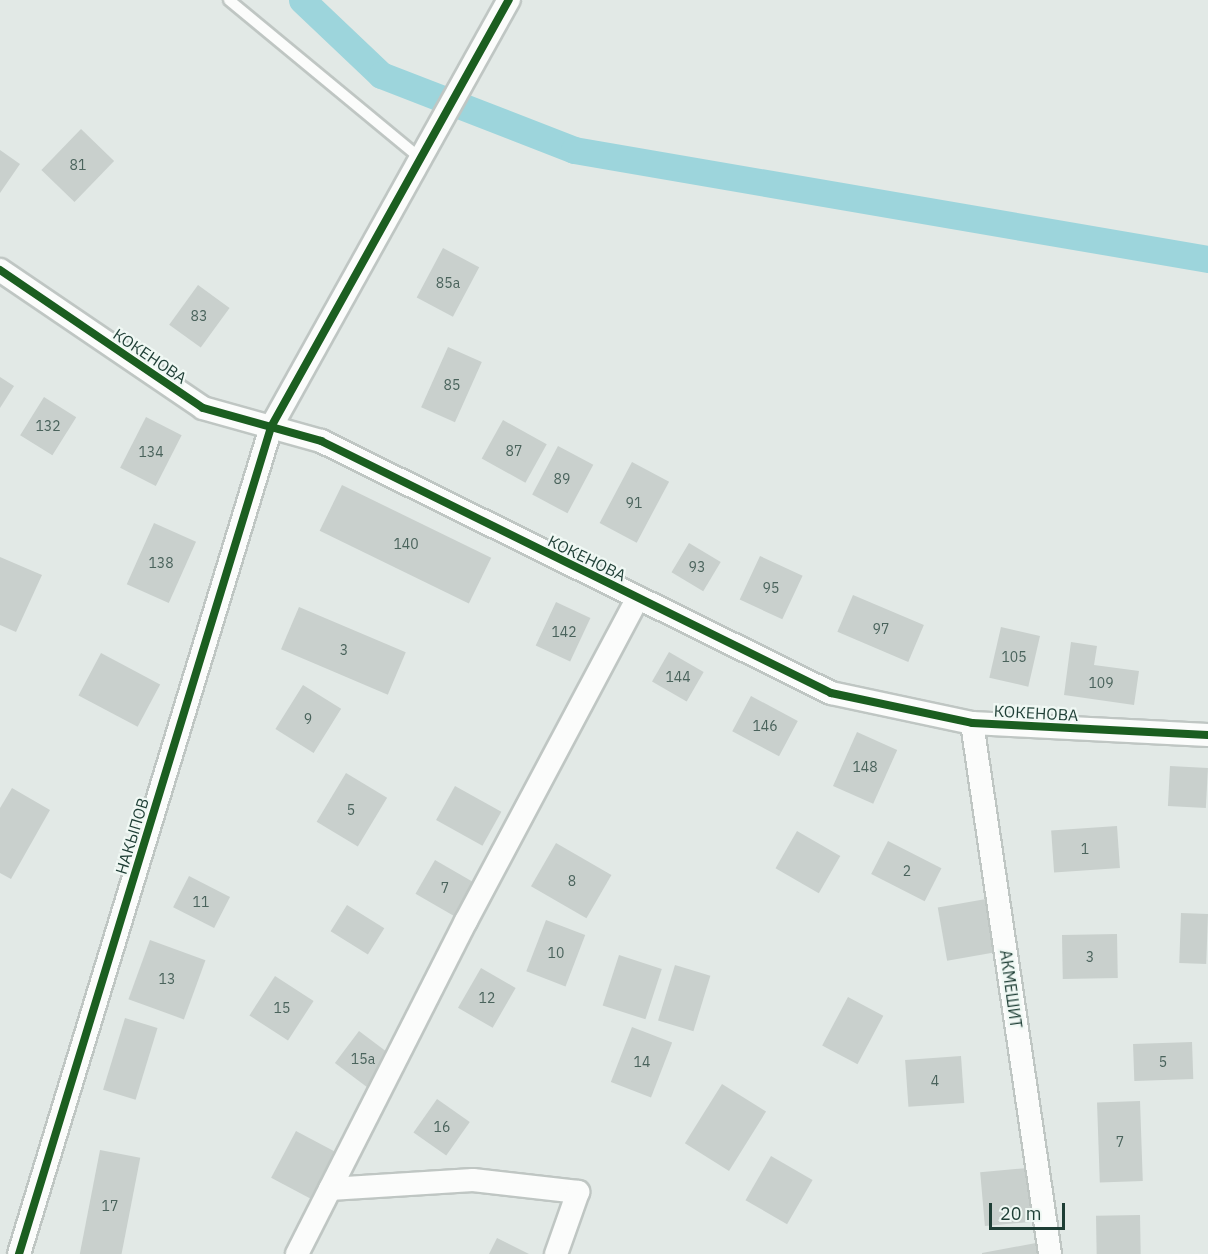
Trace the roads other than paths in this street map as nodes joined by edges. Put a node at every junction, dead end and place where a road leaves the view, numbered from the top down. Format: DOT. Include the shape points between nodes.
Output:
graph roads {
  1 [pos="229,0"];
  2 [pos="509,0"];
  3 [pos="425,153"];
  4 [pos="0,270"];
  5 [pos="271,427"];
  6 [pos="638,598"];
  7 [pos="972,723"];
  8 [pos="1208,735"];
  9 [pos="330,1189"];
  10 [pos="19,1254"];
  11 [pos="297,1254"];
  12 [pos="556,1254"];
  13 [pos="1050,1254"];
  1 -- 3 [label="lane"];
  2 -- 3 [label="street, НАКЫПОВ"];
  3 -- 5 [label="street, НАКЫПОВ"];
  4 -- 5 [label="street, КОКЕНОВА" via="203,408"];
  5 -- 6 [label="street, КОКЕНОВА" via="321,441"];
  5 -- 10 [label="street, НАКЫПОВ"];
  6 -- 7 [label="street, КОКЕНОВА" via="831,693"];
  6 -- 9 [label="street"];
  7 -- 8 [label="street, КОКЕНОВА"];
  7 -- 13 [label="street, АКМЕШИТ"];
  9 -- 11 [label="street"];
  9 -- 12 [label="street" via="473,1180 578,1192"];
}
